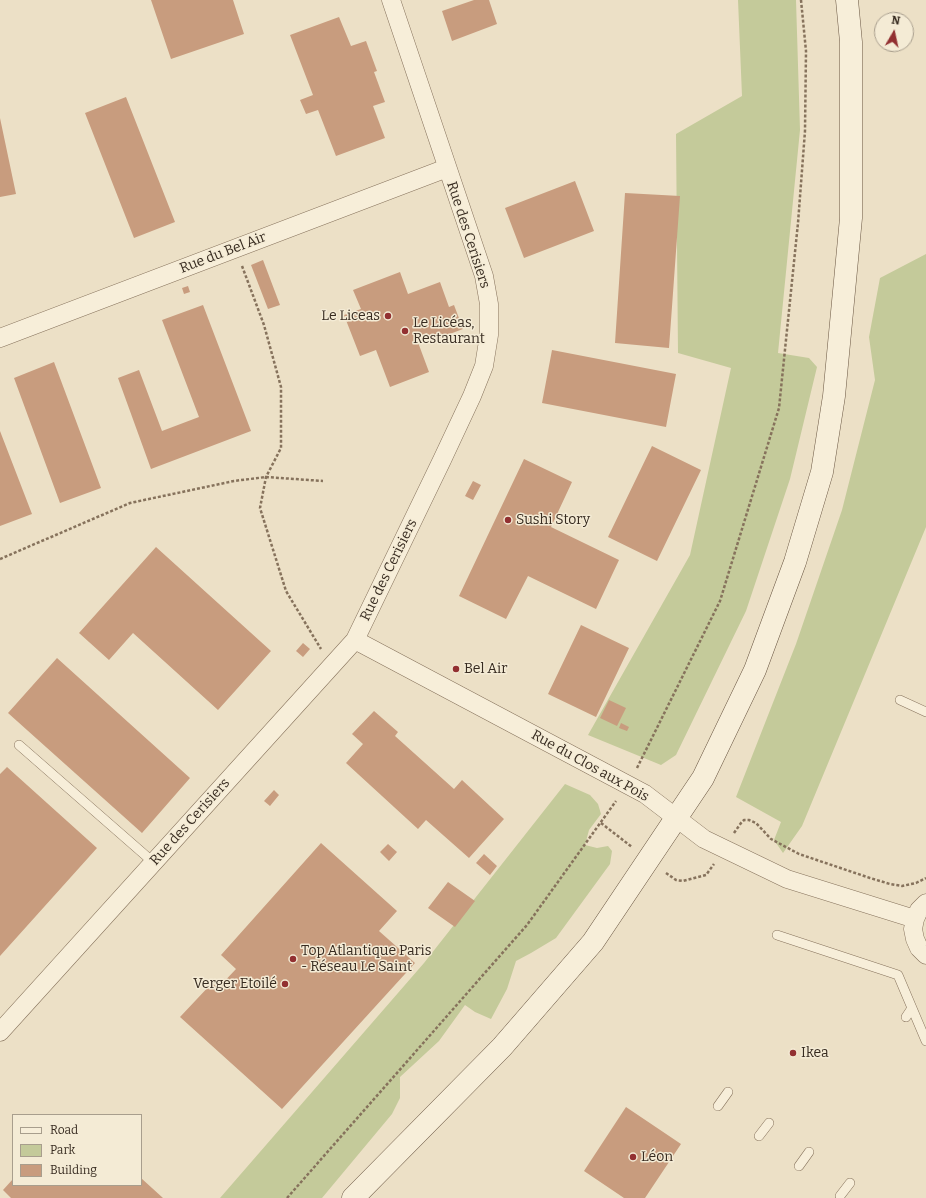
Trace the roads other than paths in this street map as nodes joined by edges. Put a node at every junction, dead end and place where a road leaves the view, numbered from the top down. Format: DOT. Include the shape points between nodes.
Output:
graph roads {
  1 [pos="391,0"];
  2 [pos="847,0"];
  3 [pos="447,168"];
  4 [pos="0,338"];
  5 [pos="355,640"];
  6 [pos="900,700"];
  7 [pos="926,712"];
  8 [pos="19,745"];
  9 [pos="677,819"];
  10 [pos="153,862"];
  11 [pos="926,903"];
  12 [pos="915,919"];
  13 [pos="777,935"];
  14 [pos="828,952"];
  15 [pos="926,955"];
  16 [pos="823,960"];
  17 [pos="879,969"];
  18 [pos="874,977"];
  19 [pos="912,1008"];
  20 [pos="906,1017"];
  21 [pos="0,1032"];
  22 [pos="926,1041"];
  23 [pos="728,1092"];
  24 [pos="718,1106"];
  25 [pos="769,1123"];
  26 [pos="759,1136"];
  27 [pos="809,1152"];
  28 [pos="799,1166"];
  29 [pos="850,1183"];
  30 [pos="840,1196"];
  31 [pos="353,1198"];
  1 -- 3 [label="street, Rue des Cerisiers"];
  2 -- 9 [label="main road" via="851,42 851,218 834,396 822,472 795,562 755,670 703,778"];
  3 -- 4 [label="street, Rue du Bel Air"];
  3 -- 5 [label="street, Rue des Cerisiers" via="486,283 489,335 484,366"];
  5 -- 9 [label="street, Rue du Clos aux Pois" via="645,794"];
  5 -- 10 [label="street, Rue des Cerisiers"];
  6 -- 7 [label="lane"];
  8 -- 10 [label="lane"];
  9 -- 12 [label="street, Rue du Clos aux Pois" via="704,839 787,879"];
  9 -- 31 [label="main road" via="593,942 502,1047"];
  10 -- 21 [label="street, Rue des Cerisiers"];
  11 -- 12 [label="street"];
  12 -- 15 [label="street" via="915,939"];
  13 -- 14 [label="lane"];
  14 -- 16 [label="lane"];
  14 -- 17 [label="lane"];
  17 -- 18 [label="lane"];
  17 -- 19 [label="lane" via="898,975"];
  19 -- 20 [label="lane"];
  19 -- 22 [label="lane"];
  23 -- 24 [label="lane"];
  25 -- 26 [label="lane"];
  27 -- 28 [label="lane"];
  29 -- 30 [label="lane"];
}
